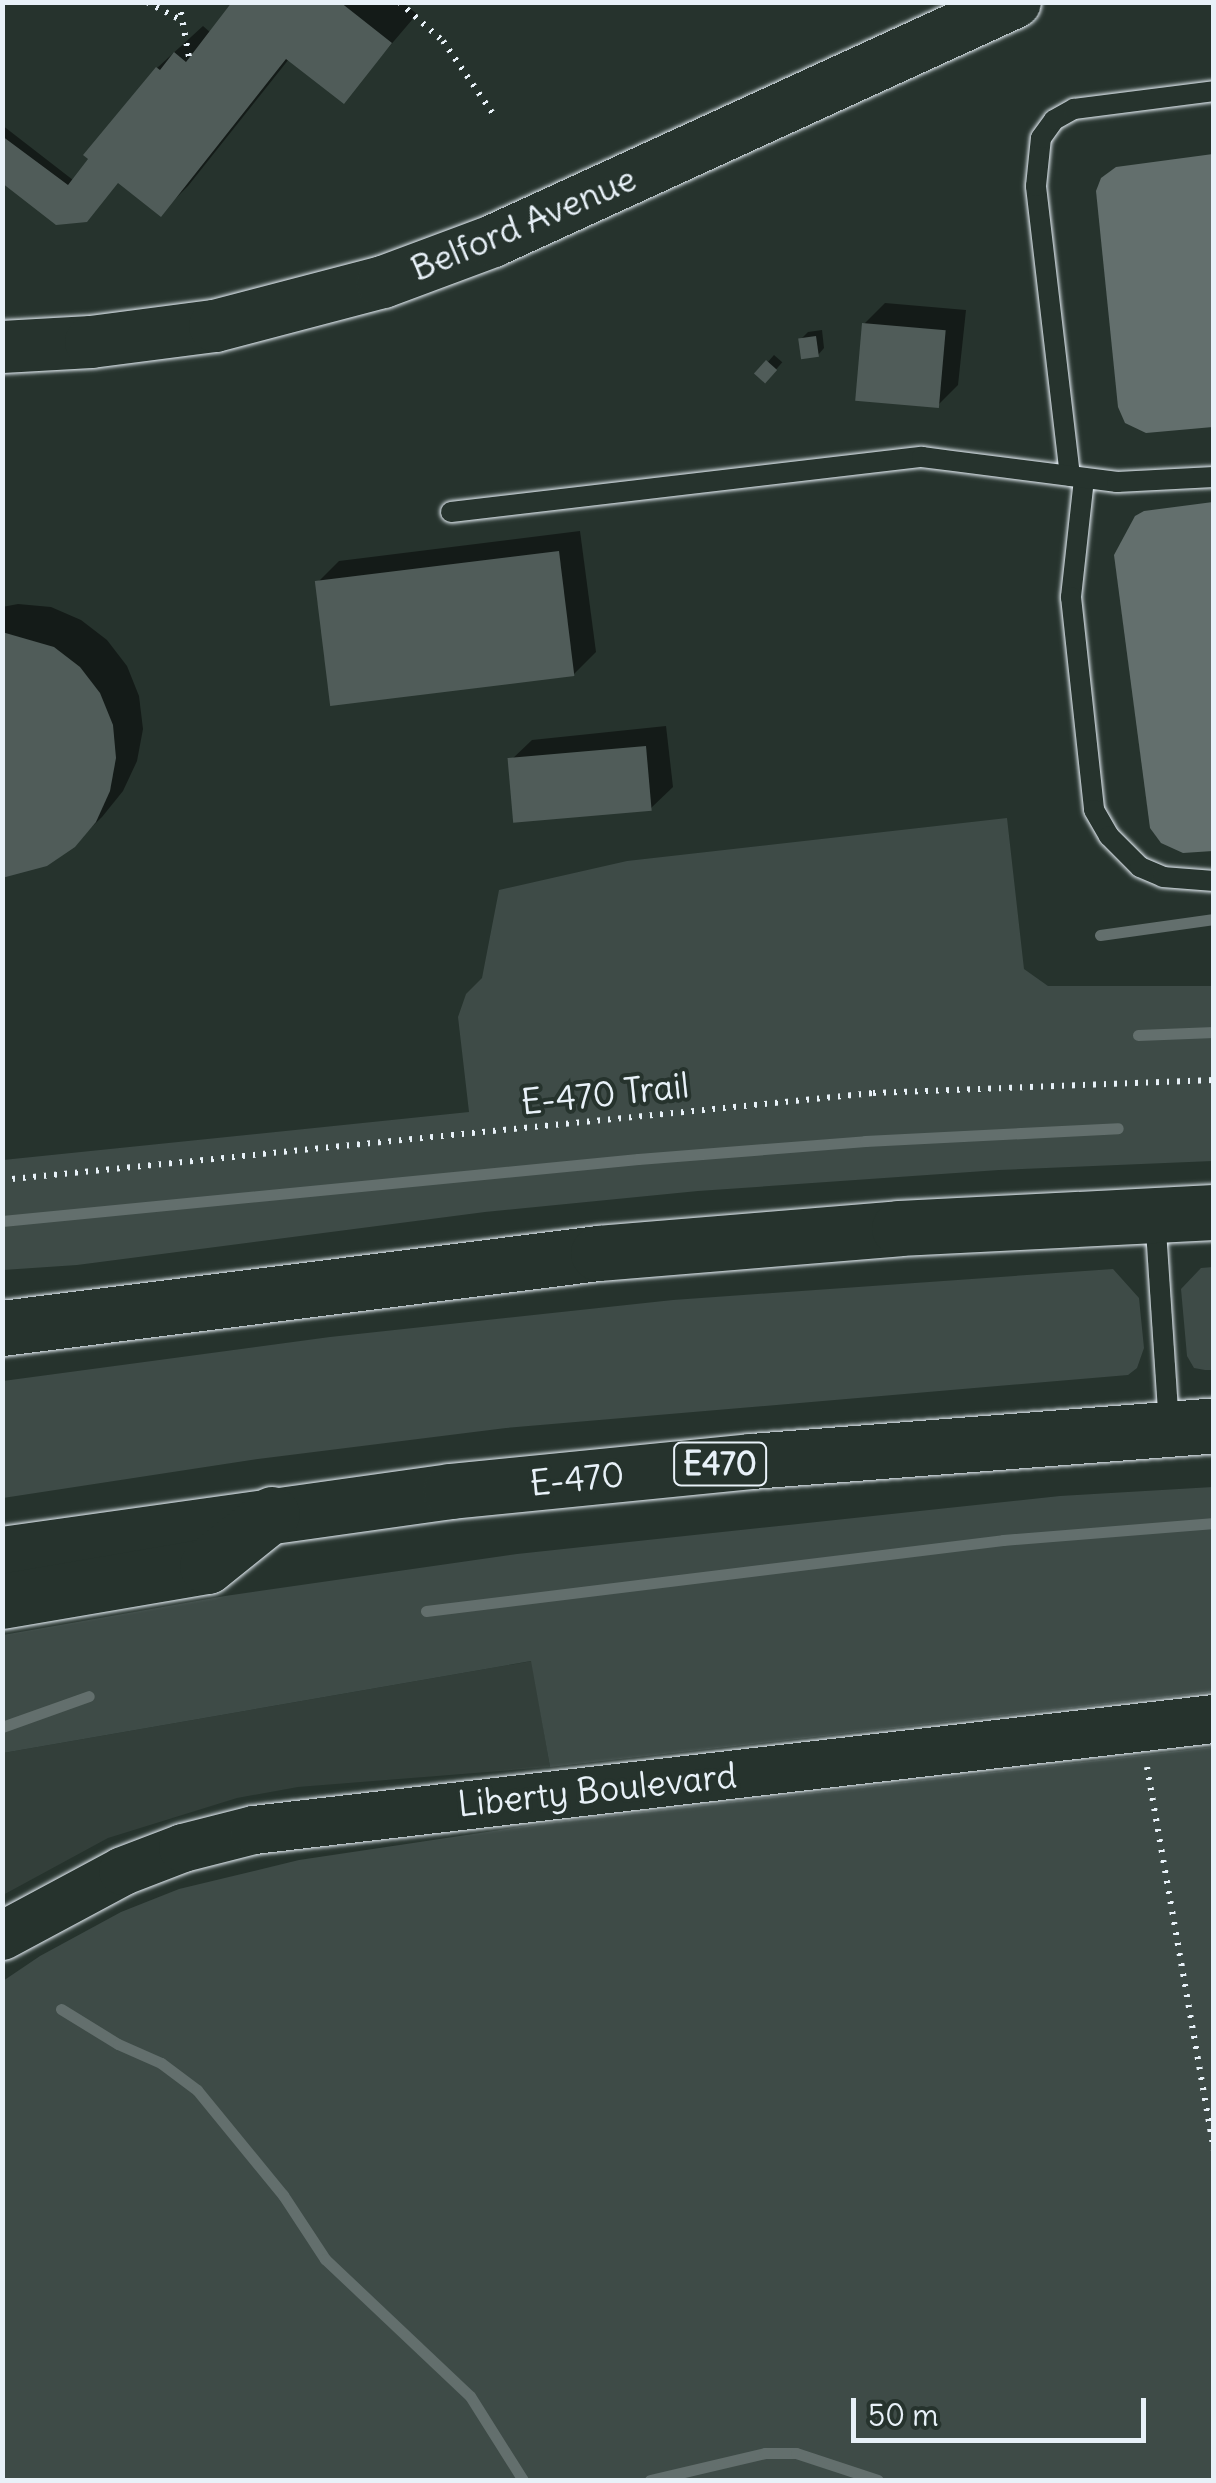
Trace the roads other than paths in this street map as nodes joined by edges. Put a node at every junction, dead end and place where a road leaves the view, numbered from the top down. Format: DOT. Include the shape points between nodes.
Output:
graph roads {
  1 [pos="1015,2"];
  2 [pos="1214,92"];
  3 [pos="2,347"];
  4 [pos="1214,477"];
  5 [pos="1077,478"];
  6 [pos="451,512"];
  7 [pos="1214,882"];
  8 [pos="1214,1212"];
  9 [pos="1155,1215"];
  10 [pos="2,1298"];
  11 [pos="184,1302"];
  12 [pos="2,1328"];
  13 [pos="1192,1426"];
  14 [pos="272,1514"];
  15 [pos="2,1554"];
  16 [pos="2,1601"];
  17 [pos="1214,1719"];
  18 [pos="2,1936"];
  1 -- 3 [label="main road, Belford Avenue" via="493,241 395,278 215,326"];
  2 -- 5 [label="lane" via="1074,108 1041,138 1035,174"];
  4 -- 5 [label="lane" via="1138,483"];
  5 -- 6 [label="lane" via="922,457"];
  5 -- 7 [label="lane" via="1071,597 1094,810 1108,836 1140,866 1163,877"];
  8 -- 9 [label="highway"];
  9 -- 11 [label="highway" via="617,1251"];
  9 -- 13 [label="lane"];
  10 -- 11 [label="highway" via="77,1292"];
  11 -- 12 [label="highway"];
  13 -- 14 [label="highway, E-470 / E470" via="751,1460"];
  14 -- 15 [label="highway, E-470 / E470"];
  14 -- 16 [label="highway" via="207,1566"];
  17 -- 18 [label="street, Liberty Boulevard" via="254,1830 123,1871"];
}
